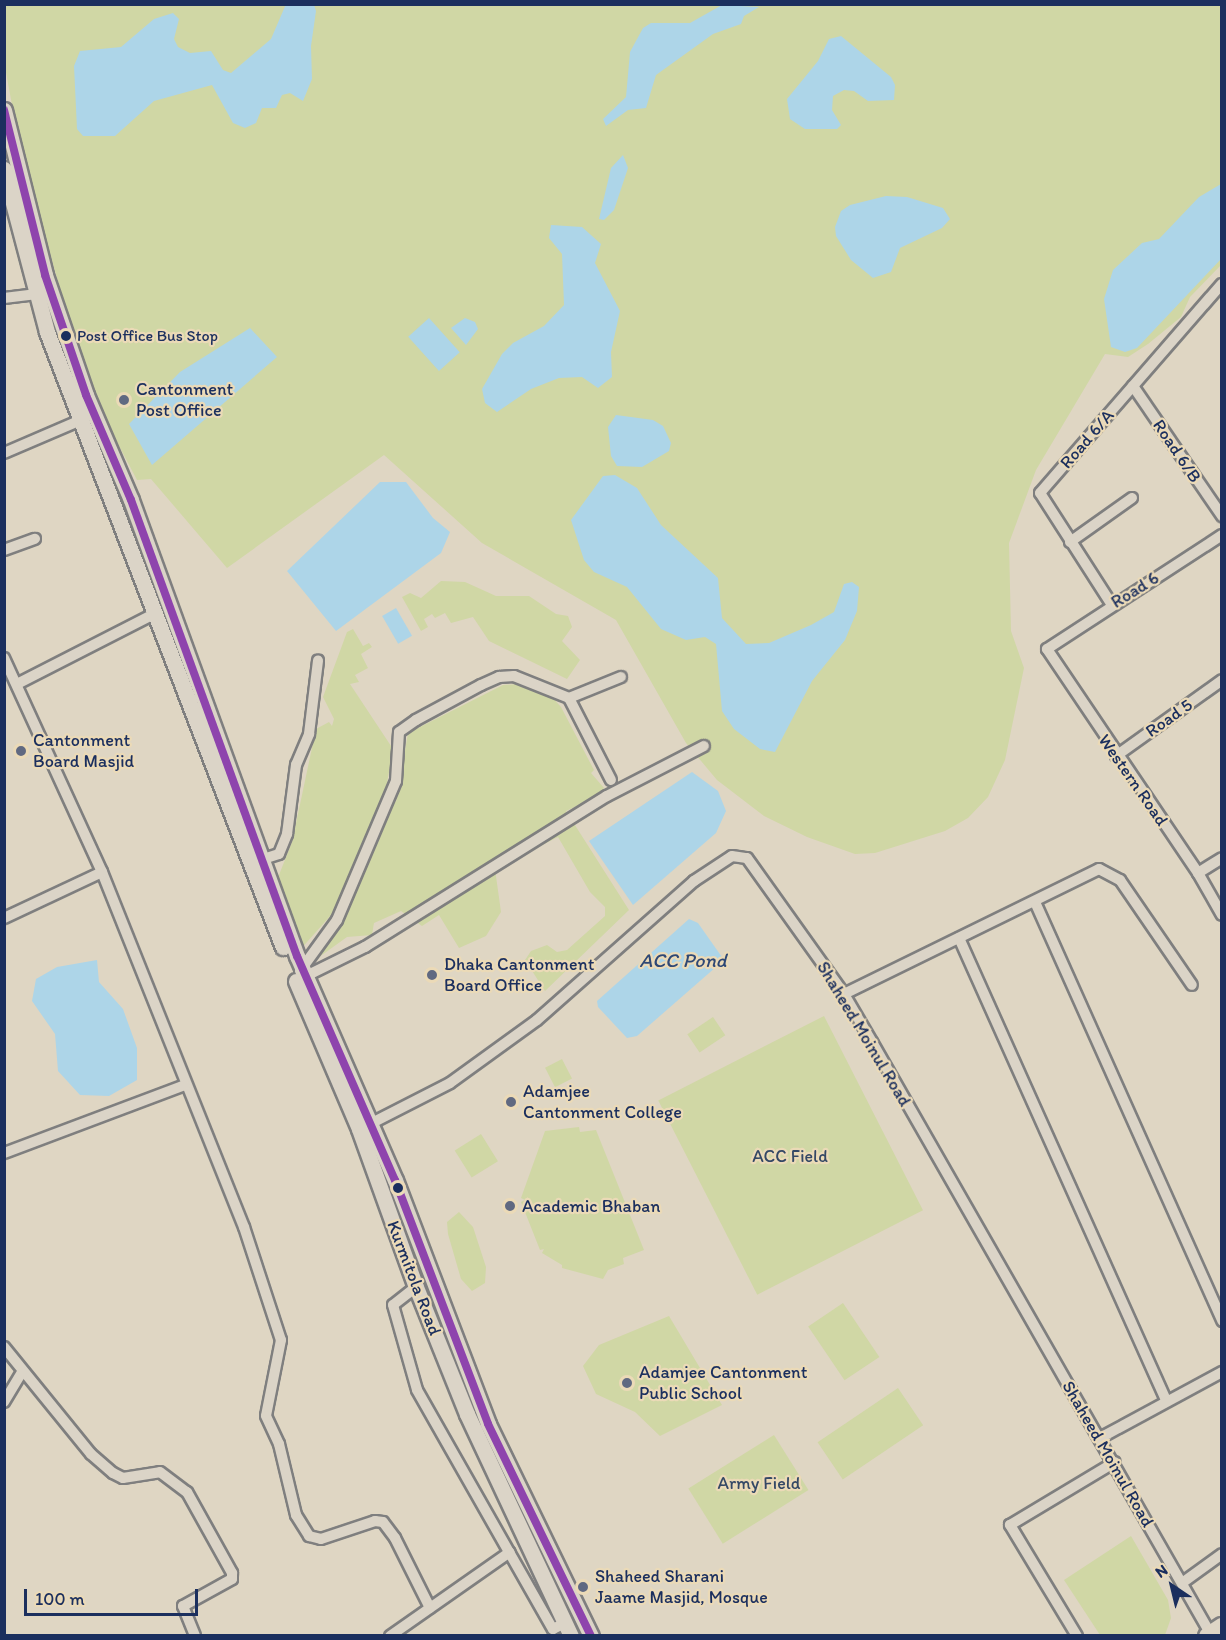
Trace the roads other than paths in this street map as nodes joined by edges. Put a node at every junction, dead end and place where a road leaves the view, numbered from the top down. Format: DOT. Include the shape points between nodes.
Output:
graph roads {
  1 [pos="4,110"];
  2 [pos="4,169"];
  3 [pos="1220,291"];
  4 [pos="35,294"];
  5 [pos="4,298"];
  6 [pos="1133,386"];
  7 [pos="81,420"];
  8 [pos="4,453"];
  9 [pos="1132,498"];
  10 [pos="1221,516"];
  11 [pos="1221,535"];
  12 [pos="35,538"];
  13 [pos="1070,542"];
  14 [pos="4,550"];
  15 [pos="1112,604"];
  16 [pos="156,613"];
  17 [pos="1049,645"];
  18 [pos="4,658"];
  19 [pos="318,661"];
  20 [pos="621,677"];
  21 [pos="1221,680"];
  22 [pos="18,684"];
  23 [pos="568,698"];
  24 [pos="704,746"];
  25 [pos="1116,756"];
  26 [pos="611,780"];
  27 [pos="1221,858"];
  28 [pos="257,861"];
  29 [pos="102,872"];
  30 [pos="1198,873"];
  31 [pos="1035,902"];
  32 [pos="1221,915"];
  33 [pos="4,918"];
  34 [pos="960,938"];
  35 [pos="301,975"];
  36 [pos="1192,985"];
  37 [pos="844,994"];
  38 [pos="185,1085"];
  39 [pos="365,1127"];
  40 [pos="4,1153"];
  41 [pos="416,1287"];
  42 [pos="1221,1321"];
  43 [pos="4,1347"];
  44 [pos="22,1372"];
  45 [pos="1221,1372"];
  46 [pos="1166,1400"];
  47 [pos="4,1401"];
  48 [pos="1100,1438"];
  49 [pos="1115,1462"];
  50 [pos="510,1552"];
  51 [pos="1221,1554"];
  52 [pos="1182,1583"];
  53 [pos="430,1608"];
  54 [pos="563,1629"];
  55 [pos="1212,1633"];
  56 [pos="195,1635"];
  57 [pos="390,1635"];
  58 [pos="543,1635"];
  59 [pos="591,1635"];
  60 [pos="1077,1635"];
  1 -- 28 [label="main road, Kurmitola Road" via="45,275 86,395 131,500"];
  2 -- 4 [label="main road, Kurmitola Road"];
  3 -- 6 [label="street, Road 6/A"];
  4 -- 5 [label="street"];
  4 -- 7 [label="main road, Kurmitola Road"];
  6 -- 10 [label="street, Road 6/B"];
  6 -- 13 [label="street, Road 6/A" via="1040,493"];
  7 -- 8 [label="street"];
  7 -- 16 [label="main road, Kurmitola Road"];
  9 -- 13 [label="street"];
  11 -- 15 [label="street, Road 6"];
  12 -- 14 [label="street"];
  13 -- 15 [label="street, Road 6/A"];
  15 -- 17 [label="street, Road 6"];
  16 -- 22 [label="street"];
  16 -- 28 [label="main road, Kurmitola Road"];
  17 -- 25 [label="street, Western Road" via="1047,653"];
  18 -- 22 [label="street"];
  19 -- 28 [label="street" via="309,734 296,765 287,834 279,854"];
  20 -- 23 [label="street"];
  21 -- 25 [label="street, Road 5"];
  22 -- 29 [label="street"];
  23 -- 26 [label="street"];
  23 -- 35 [label="street" via="514,676 499,677 399,732 396,781 337,920"];
  24 -- 35 [label="street" via="607,796 365,947"];
  25 -- 30 [label="street, Western Road"];
  27 -- 30 [label="street"];
  28 -- 35 [label="main road, Kurmitola Road"];
  29 -- 33 [label="street"];
  29 -- 38 [label="street"];
  30 -- 32 [label="street, Western Road"];
  31 -- 34 [label="street"];
  31 -- 36 [label="street" via="1099,869 1110,872 1120,880"];
  31 -- 42 [label="street"];
  34 -- 37 [label="street"];
  34 -- 46 [label="street"];
  35 -- 39 [label="main road, Kurmitola Road"];
  37 -- 39 [label="street, Shaheed Moinul Road" via="752,862 732,856 694,881 537,1020 450,1083"];
  37 -- 48 [label="street, Shaheed Moinul Road"];
  38 -- 40 [label="street"];
  38 -- 53 [label="street" via="244,1227 281,1340 266,1416 279,1444 296,1515 309,1536 321,1539 368,1523 383,1522"];
  39 -- 41 [label="main road, Kurmitola Road"];
  39 -- 59 [label="main road, Kurmitola Road" via="395,1180 488,1424"];
  41 -- 50 [label="street" via="393,1305 417,1390"];
  41 -- 54 [label="main road, Kurmitola Road" via="467,1414"];
  43 -- 44 [label="street"];
  44 -- 47 [label="street"];
  44 -- 56 [label="street" via="91,1454 113,1473 123,1478 160,1472 187,1492 232,1573 232,1579 183,1606"];
  45 -- 46 [label="street"];
  46 -- 48 [label="street"];
  48 -- 49 [label="street, Shaheed Moinul Road"];
  49 -- 52 [label="street, Shaheed Moinul Road"];
  49 -- 60 [label="street" via="1010,1526"];
  50 -- 53 [label="street"];
  50 -- 54 [label="street"];
  51 -- 52 [label="street"];
  52 -- 55 [label="street, Shaheed Moinul Road"];
  53 -- 57 [label="street"];
  54 -- 58 [label="street"];
}
